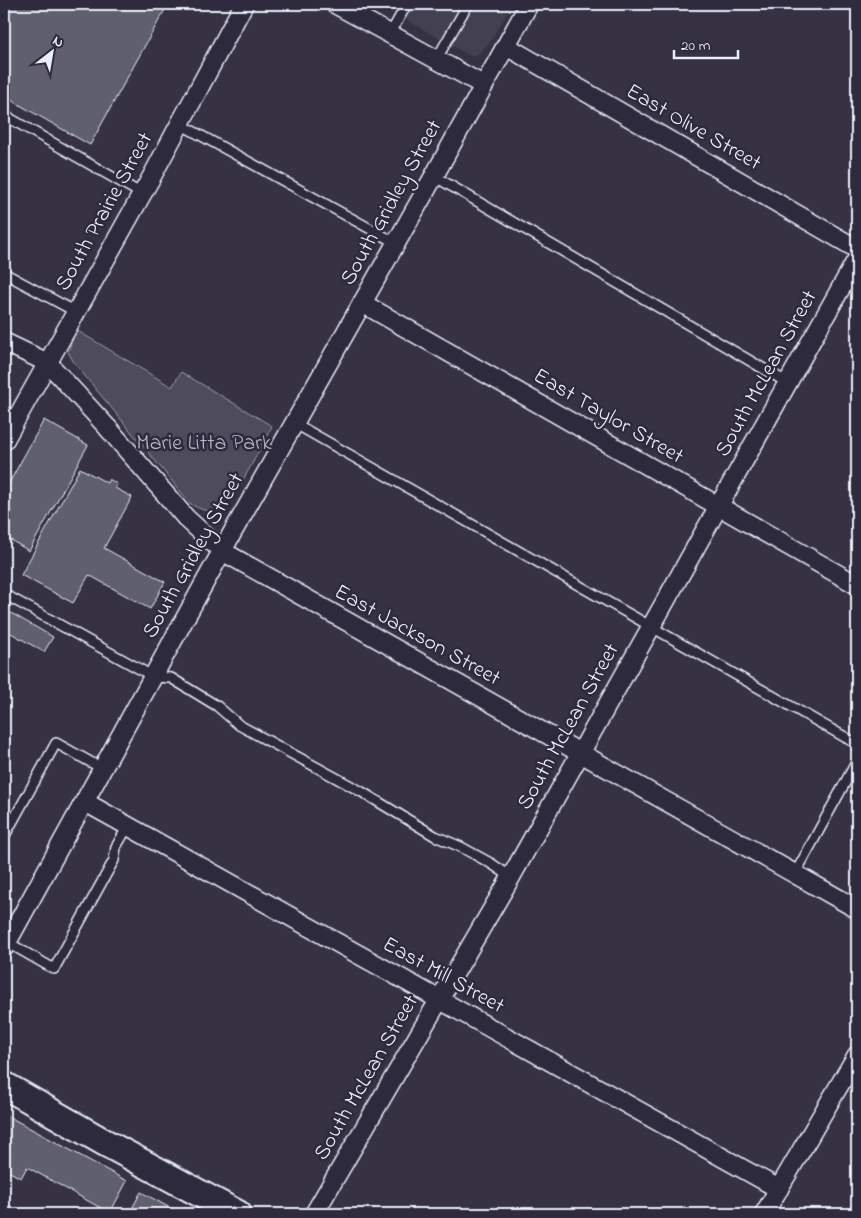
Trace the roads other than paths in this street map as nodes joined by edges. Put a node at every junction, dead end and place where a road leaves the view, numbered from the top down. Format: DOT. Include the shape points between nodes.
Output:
graph roads {
  1 [pos="244,4"];
  2 [pos="335,4"];
  3 [pos="407,4"];
  4 [pos="468,4"];
  5 [pos="529,4"];
  6 [pos="390,34"];
  7 [pos="506,46"];
  8 [pos="436,60"];
  9 [pos="484,85"];
  10 [pos="4,115"];
  11 [pos="180,124"];
  12 [pos="434,176"];
  13 [pos="142,194"];
  14 [pos="396,243"];
  15 [pos="857,249"];
  16 [pos="857,259"];
  17 [pos="4,273"];
  18 [pos="362,303"];
  19 [pos="76,312"];
  20 [pos="4,342"];
  21 [pos="48,363"];
  22 [pos="788,383"];
  23 [pos="10,414"];
  24 [pos="294,423"];
  25 [pos="4,441"];
  26 [pos="718,506"];
  27 [pos="222,551"];
  28 [pos="857,585"];
  29 [pos="4,594"];
  30 [pos="651,626"];
  31 [pos="154,677"];
  32 [pos="857,744"];
  33 [pos="580,753"];
  34 [pos="857,761"];
  35 [pos="103,769"];
  36 [pos="85,802"];
  37 [pos="128,826"];
  38 [pos="4,836"];
  39 [pos="795,874"];
  40 [pos="511,877"];
  41 [pos="857,909"];
  42 [pos="6,945"];
  43 [pos="438,1000"];
  44 [pos="857,1055"];
  45 [pos="4,1085"];
  46 [pos="779,1189"];
  47 [pos="238,1214"];
  48 [pos="314,1214"];
  49 [pos="764,1214"];
  1 -- 11 [label="street, South Prairie Street"];
  2 -- 6 [label="street"];
  3 -- 6 [label="lane"];
  4 -- 8 [label="lane"];
  5 -- 7 [label="street, South Gridley Street"];
  6 -- 8 [label="street"];
  7 -- 9 [label="street, South Gridley Street"];
  7 -- 15 [label="street, East Olive Street"];
  8 -- 9 [label="street"];
  9 -- 12 [label="street, South Gridley Street"];
  10 -- 13 [label="lane"];
  11 -- 13 [label="street, South Prairie Street"];
  11 -- 14 [label="lane"];
  12 -- 14 [label="street, South Gridley Street"];
  12 -- 22 [label="lane"];
  13 -- 19 [label="street, South Prairie Street"];
  14 -- 18 [label="street, South Gridley Street"];
  16 -- 22 [label="street, South McLean Street"];
  17 -- 19 [label="lane"];
  18 -- 24 [label="street, South Gridley Street"];
  18 -- 26 [label="street, East Taylor Street"];
  19 -- 21 [label="street, South Prairie Street"];
  20 -- 21 [label="street, East Jackson Street"];
  21 -- 23 [label="street, South Prairie Street"];
  21 -- 27 [label="street, East Jackson Street" via="186,518"];
  22 -- 26 [label="street, South McLean Street"];
  23 -- 25 [label="street, South Prairie Street"];
  24 -- 27 [label="street, South Gridley Street"];
  24 -- 30 [label="lane"];
  26 -- 28 [label="street, East Taylor Street"];
  26 -- 30 [label="street, South McLean Street"];
  27 -- 31 [label="street, South Gridley Street"];
  27 -- 33 [label="street, East Jackson Street"];
  29 -- 31 [label="lane"];
  30 -- 32 [label="lane"];
  30 -- 33 [label="street, South McLean Street"];
  31 -- 35 [label="street, South Gridley Street"];
  31 -- 40 [label="lane" via="171,678 217,706 239,725"];
  33 -- 39 [label="street, East Jackson Street"];
  33 -- 40 [label="street, South McLean Street"];
  34 -- 39 [label="lane"];
  35 -- 36 [label="street, South Gridley Street"];
  35 -- 38 [label="lane" via="56,743"];
  36 -- 37 [label="street, East Mill Street"];
  36 -- 42 [label="street, South Gridley Street"];
  37 -- 42 [label="lane" via="116,847 114,860 54,969"];
  37 -- 43 [label="street, East Mill Street"];
  39 -- 41 [label="street, East Jackson Street"];
  40 -- 43 [label="street, South McLean Street"];
  43 -- 46 [label="street, East Mill Street"];
  43 -- 48 [label="street, South McLean Street"];
  44 -- 46 [label="street"];
  45 -- 47 [label="main road"];
  46 -- 49 [label="street"];
}
